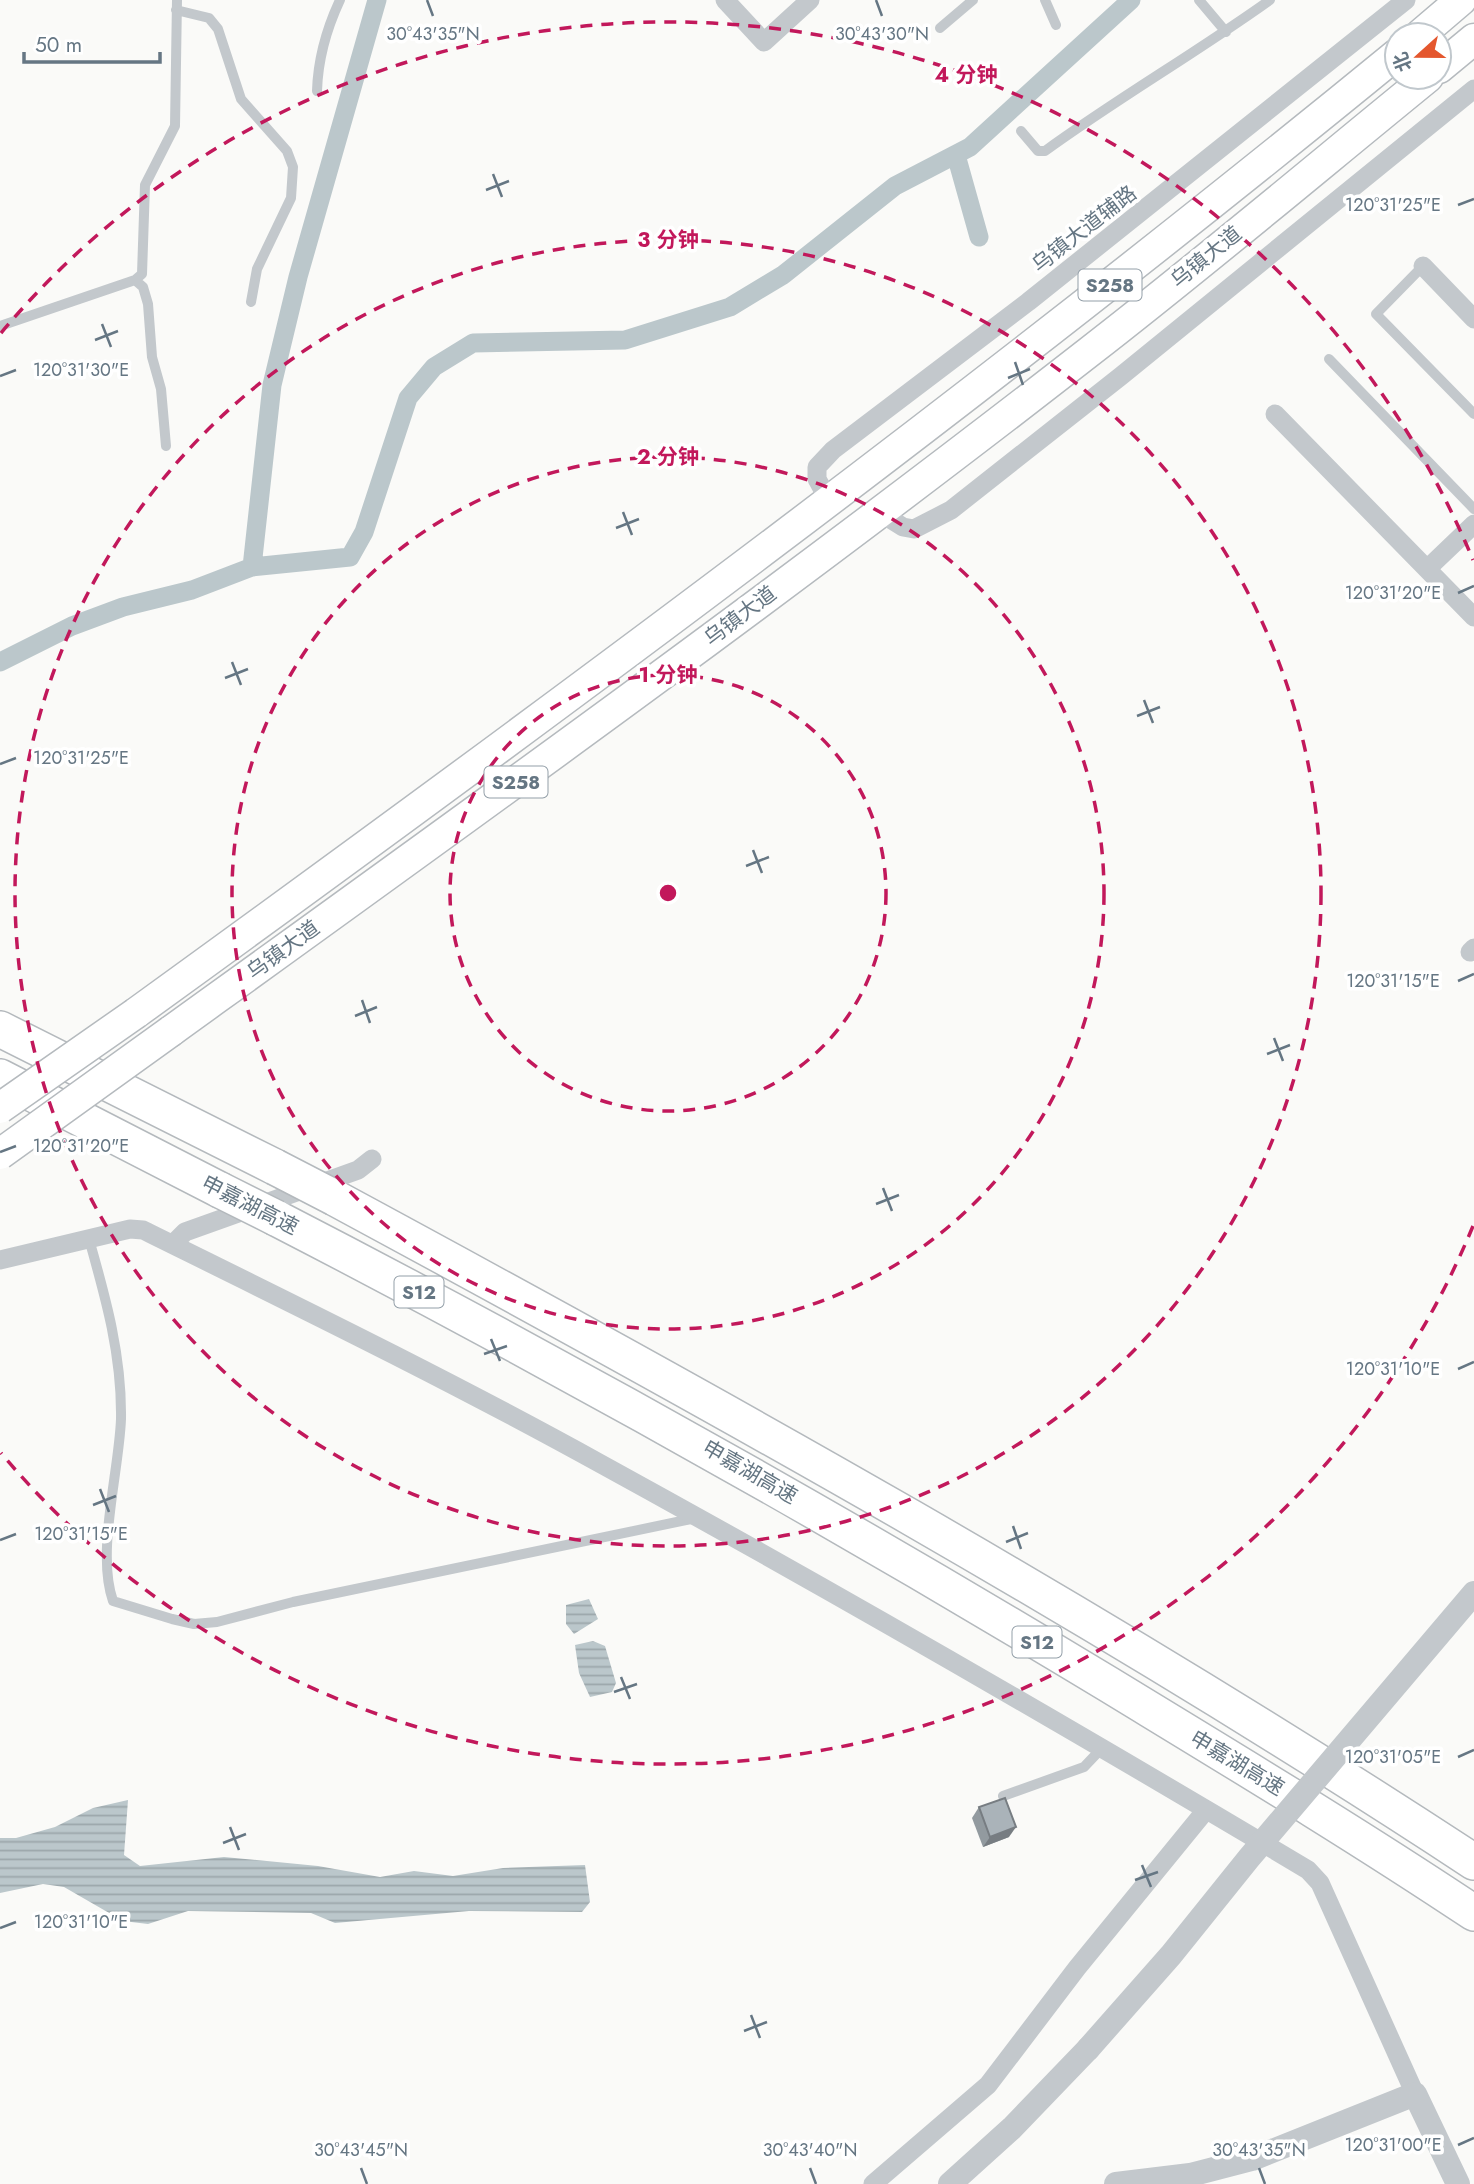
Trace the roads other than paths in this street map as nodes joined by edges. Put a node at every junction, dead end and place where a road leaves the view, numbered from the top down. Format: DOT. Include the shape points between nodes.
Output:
graph roads {
  1 [pos="341,0"];
  2 [pos="725,0"];
  3 [pos="810,0"];
  4 [pos="973,0"];
  5 [pos="1045,0"];
  6 [pos="1199,0"];
  7 [pos="1270,0"];
  8 [pos="1406,0"];
  9 [pos="1461,0"];
  10 [pos="176,5"];
  11 [pos="1436,21"];
  12 [pos="1056,25"];
  13 [pos="940,28"];
  14 [pos="1226,32"];
  15 [pos="1474,39"];
  16 [pos="1453,56"];
  17 [pos="1383,65"];
  18 [pos="1474,89"];
  19 [pos="317,91"];
  20 [pos="1410,91"];
  21 [pos="1021,131"];
  22 [pos="1423,267"];
  23 [pos="135,280"];
  24 [pos="251,302"];
  25 [pos="1474,319"];
  26 [pos="0,326"];
  27 [pos="1329,359"];
  28 [pos="1275,414"];
  29 [pos="1474,414"];
  30 [pos="166,446"];
  31 [pos="824,505"];
  32 [pos="1474,509"];
  33 [pos="868,521"];
  34 [pos="1474,524"];
  35 [pos="1427,569"];
  36 [pos="1474,617"];
  37 [pos="0,1029"];
  38 [pos="0,1077"];
  39 [pos="0,1108"];
  40 [pos="0,1154"];
  41 [pos="373,1158"];
  42 [pos="89,1239"];
  43 [pos="173,1244"];
  44 [pos="0,1260"];
  45 [pos="698,1518"];
  46 [pos="1474,1593"];
  47 [pos="1102,1748"];
  48 [pos="1003,1796"];
  49 [pos="1206,1810"];
  50 [pos="1474,1862"];
  51 [pos="1474,1913"];
  52 [pos="1415,2094"];
  53 [pos="873,2184"];
  54 [pos="950,2184"];
  55 [pos="1116,2184"];
  56 [pos="1458,2184"];
  1 -- 19 [label="lane" via="323,43"];
  2 -- 3 [label="street" via="764,42"];
  4 -- 13 [label="lane"];
  5 -- 12 [label="lane"];
  6 -- 14 [label="lane"];
  7 -- 14 [label="lane"];
  8 -- 31 [label="street, 乌镇大道辅路" via="1028,302 833,450 817,467"];
  9 -- 11 [label="main road"];
  10 -- 23 [label="lane" via="175,126 145,185 145,262"];
  10 -- 24 [label="lane" via="209,18 218,29 242,99 287,151 293,167 290,198 257,269"];
  14 -- 21 [label="lane" via="1045,151 1038,151"];
  15 -- 16 [label="main road"];
  17 -- 31 [label="main road, 乌镇大道 / S258" via="1036,344"];
  18 -- 33 [label="street" via="951,510 914,529"];
  20 -- 33 [label="main road, 乌镇大道 / S258" via="1093,349"];
  22 -- 25 [label="street"];
  22 -- 29 [label="lane" via="1376,314"];
  23 -- 26 [label="lane"];
  23 -- 30 [label="lane" via="148,304"];
  27 -- 32 [label="lane"];
  28 -- 35 [label="street"];
  31 -- 39 [label="main road, 乌镇大道 / S258, bridge" via="516,737"];
  33 -- 40 [label="main road, 乌镇大道 / S258, bridge" via="541,764"];
  34 -- 35 [label="street"];
  35 -- 36 [label="street"];
  37 -- 50 [label="highway, 申嘉湖高速 / S12, bridge" via="335,1198 598,1340 1071,1612 1284,1740"];
  38 -- 51 [label="highway, 申嘉湖高速 / S12, bridge" via="592,1384 992,1614"];
  41 -- 43 [label="street" via="358,1170 185,1232"];
  42 -- 43 [label="street" via="130,1229"];
  42 -- 44 [label="street"];
  42 -- 45 [label="lane" via="115,1333 120,1376 121,1421 107,1568 113,1601 125,1607 194,1624 217,1622"];
  43 -- 45 [label="street" via="388,1352"];
  45 -- 47 [label="street"];
  46 -- 54 [label="street, bridge" via="1088,2049 1012,2129"];
  47 -- 48 [label="lane" via="1084,1767"];
  47 -- 49 [label="street"];
  49 -- 52 [label="street" via="1308,1870 1320,1883"];
  49 -- 53 [label="street" via="988,2085"];
  52 -- 55 [label="street" via="1252,2159 1190,2175"];
  52 -- 56 [label="street"];
}
